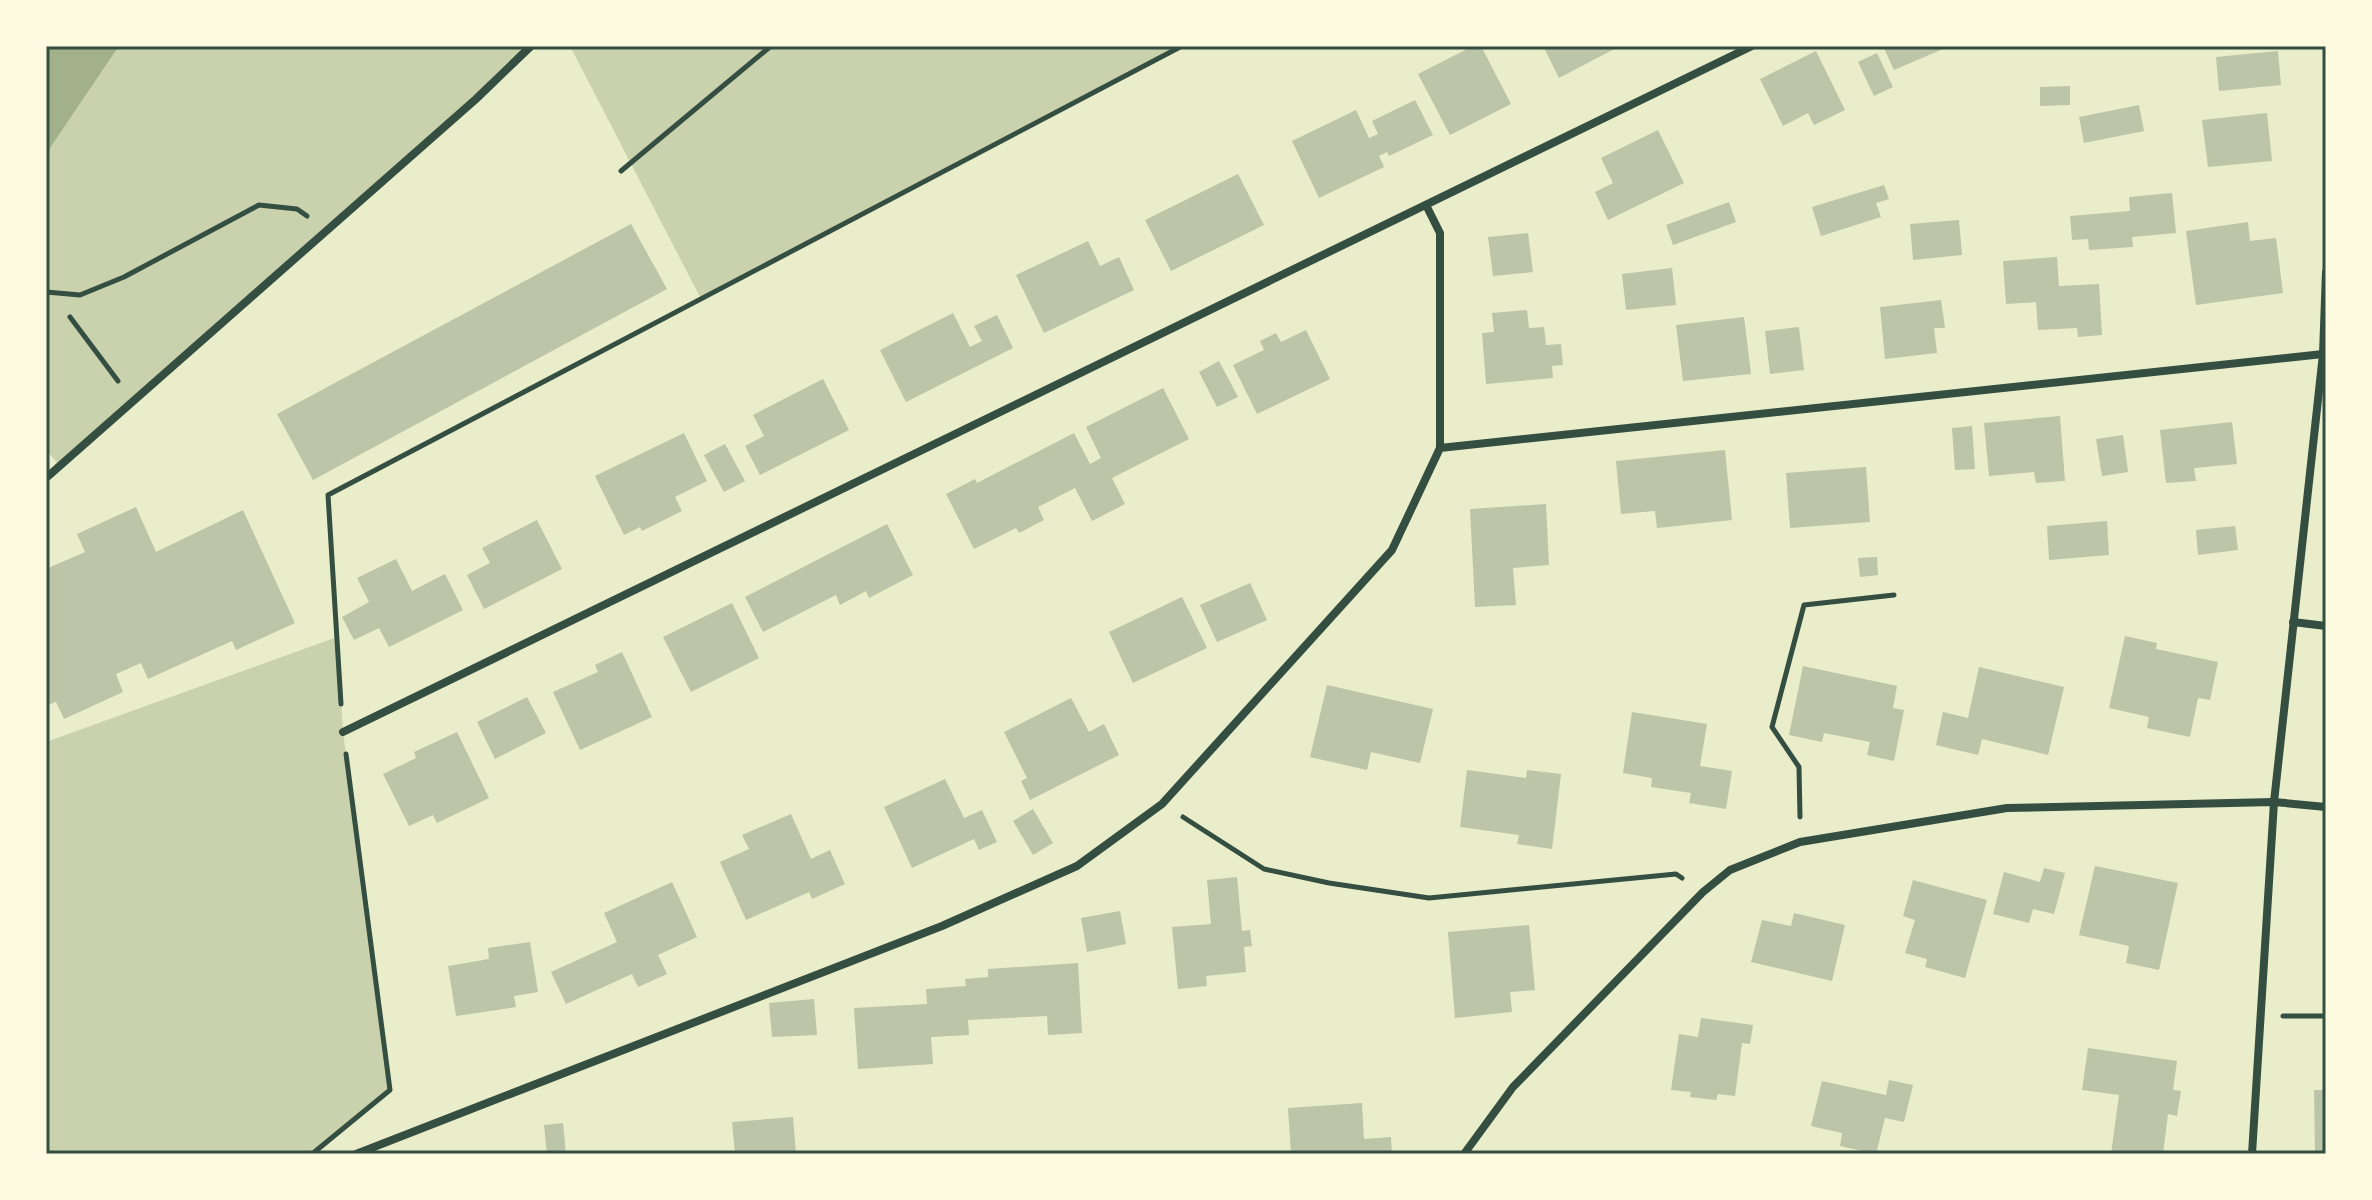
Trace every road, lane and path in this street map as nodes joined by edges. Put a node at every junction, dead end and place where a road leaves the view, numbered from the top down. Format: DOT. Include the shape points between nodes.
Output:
graph roads {
  1 [pos="531,46"];
  2 [pos="771,46"];
  3 [pos="1182,46"];
  4 [pos="1752,46"];
  5 [pos="621,171"];
  6 [pos="1426,205"];
  7 [pos="327,230"];
  8 [pos="2326,272"];
  9 [pos="46,292"];
  10 [pos="70,317"];
  11 [pos="2325,332"];
  12 [pos="2323,354"];
  13 [pos="134,400"];
  14 [pos="1440,448"];
  15 [pos="46,478"];
  16 [pos="1894,595"];
  17 [pos="2293,622"];
  18 [pos="2326,626"];
  19 [pos="343,732"];
  20 [pos="2274,802"];
  21 [pos="1162,804"];
  22 [pos="2326,807"];
  23 [pos="1800,842"];
  24 [pos="1703,892"];
  25 [pos="2261,1016"];
  26 [pos="2326,1016"];
  27 [pos="312,1154"];
  28 [pos="356,1154"];
  29 [pos="1464,1154"];
  30 [pos="2252,1154"];
  1 -- 7 [label="street"];
  2 -- 5 [label="path"];
  3 -- 19 [label="path" via="328,495"];
  4 -- 6 [label="street"];
  6 -- 14 [label="street" via="1440,233"];
  6 -- 19 [label="street"];
  7 -- 9 [label="path" via="297,209 259,205 80,295"];
  7 -- 13 [label="street"];
  8 -- 11 [label="street"];
  10 -- 13 [label="path"];
  11 -- 12 [label="street"];
  12 -- 14 [label="street"];
  12 -- 17 [label="street"];
  13 -- 15 [label="street"];
  14 -- 21 [label="street" via="1392,550"];
  16 -- 23 [label="path" via="1804,605 1772,727 1799,767"];
  17 -- 18 [label="street"];
  17 -- 20 [label="street"];
  19 -- 27 [label="path" via="390,1090"];
  20 -- 22 [label="street"];
  20 -- 23 [label="street" via="2007,808"];
  20 -- 25 [label="street"];
  21 -- 24 [label="path" via="1264,869 1329,883 1429,898 1676,874"];
  21 -- 28 [label="street" via="1077,866 942,926"];
  23 -- 24 [label="street" via="1730,870"];
  24 -- 29 [label="street" via="1513,1087"];
  25 -- 26 [label="path"];
  25 -- 30 [label="street"];
}
